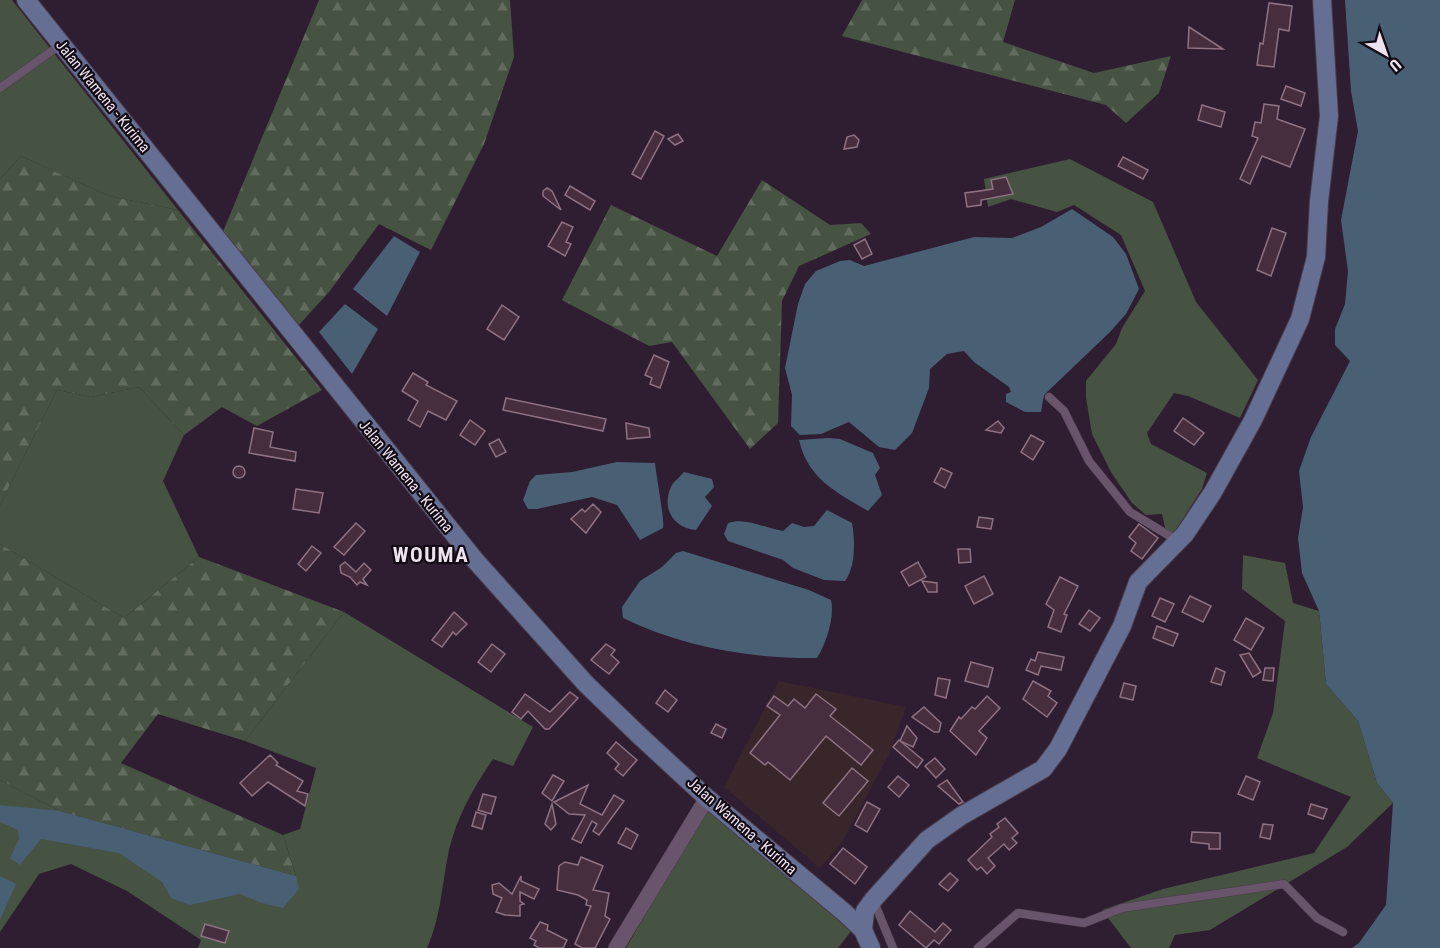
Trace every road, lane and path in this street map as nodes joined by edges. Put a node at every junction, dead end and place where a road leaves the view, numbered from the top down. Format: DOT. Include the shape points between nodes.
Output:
graph roads {
  1 [pos="26,0"];
  2 [pos="1322,0"];
  3 [pos="61,44"];
  4 [pos="0,88"];
  5 [pos="1049,397"];
  6 [pos="1179,541"];
  7 [pos="707,798"];
  8 [pos="873,900"];
  9 [pos="862,930"];
  10 [pos="1343,932"];
  11 [pos="616,948"];
  12 [pos="871,948"];
  13 [pos="893,948"];
  14 [pos="978,948"];
  1 -- 3 [label="main road, Jalan Wamena - Kurima"];
  2 -- 6 [label="main road" via="1329,116 1316,257 1302,311 1253,420 1214,492"];
  3 -- 4 [label="lane"];
  3 -- 7 [label="main road, Jalan Wamena - Kurima" via="474,560 586,684"];
  5 -- 6 [label="lane" via="1064,411 1089,461 1130,512"];
  6 -- 8 [label="main road" via="1138,582 1101,670 1043,769 927,840"];
  7 -- 9 [label="main road, Jalan Wamena - Kurima"];
  7 -- 11 [label="street"];
  8 -- 9 [label="main road"];
  8 -- 13 [label="lane"];
  9 -- 12 [label="main road"];
  10 -- 14 [label="lane" via="1317,918 1284,885 1122,908 1084,923 1018,913"];
}
